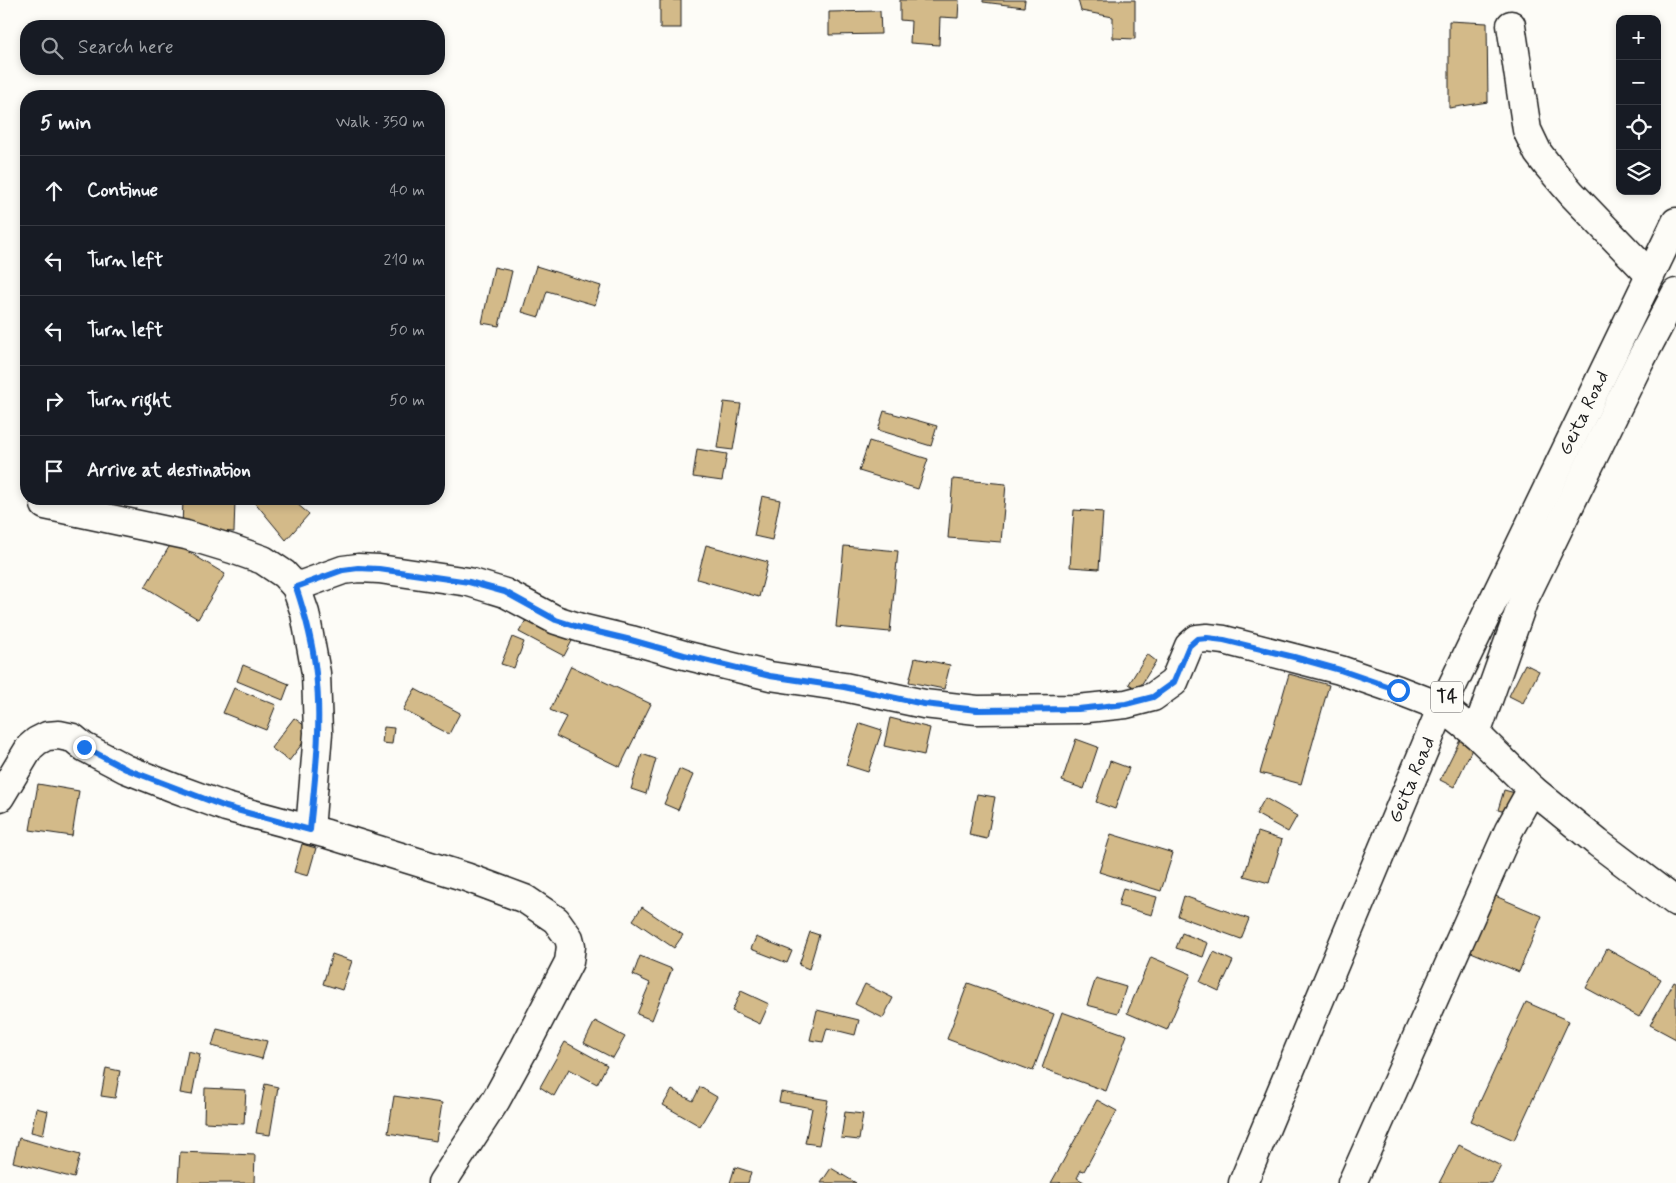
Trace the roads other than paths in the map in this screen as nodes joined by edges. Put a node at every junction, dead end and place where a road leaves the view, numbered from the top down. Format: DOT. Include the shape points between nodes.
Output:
graph roads {
  1 [pos="1511,25"];
  2 [pos="1676,222"];
  3 [pos="1650,275"];
  4 [pos="1676,293"];
  5 [pos="45,505"];
  6 [pos="296,587"];
  7 [pos="1442,707"];
  8 [pos="1476,734"];
  9 [pos="1532,789"];
  10 [pos="0,795"];
  11 [pos="310,830"];
  12 [pos="1676,902"];
  13 [pos="442,1183"];
  14 [pos="1242,1183"];
  15 [pos="1352,1183"];
  1 -- 3 [label="main road" via="1528,130 1538,153 1572,194"];
  2 -- 3 [label="main road, Geita Road / T4"];
  3 -- 7 [label="main road, Geita Road / T4"];
  4 -- 8 [label="main road" via="1524,599"];
  5 -- 6 [label="main road" via="232,548 263,560"];
  6 -- 7 [label="main road" via="358,568 469,582 505,592 556,620 684,655 770,676 924,704 977,710 1078,709 1126,704 1153,697 1174,682 1189,646 1197,639 1207,638 1340,670"];
  6 -- 11 [label="main road" via="305,613 316,673 318,733"];
  7 -- 8 [label="main road"];
  7 -- 14 [label="main road, Geita Road / T4"];
  8 -- 9 [label="main road"];
  9 -- 12 [label="main road"];
  9 -- 15 [label="main road" via="1509,830"];
  10 -- 11 [label="main road" via="30,747 47,736 59,735 73,738 126,769 176,789 226,807"];
  11 -- 13 [label="main road" via="466,877 526,899 556,920 569,938 569,962 562,976 496,1100"];
}
